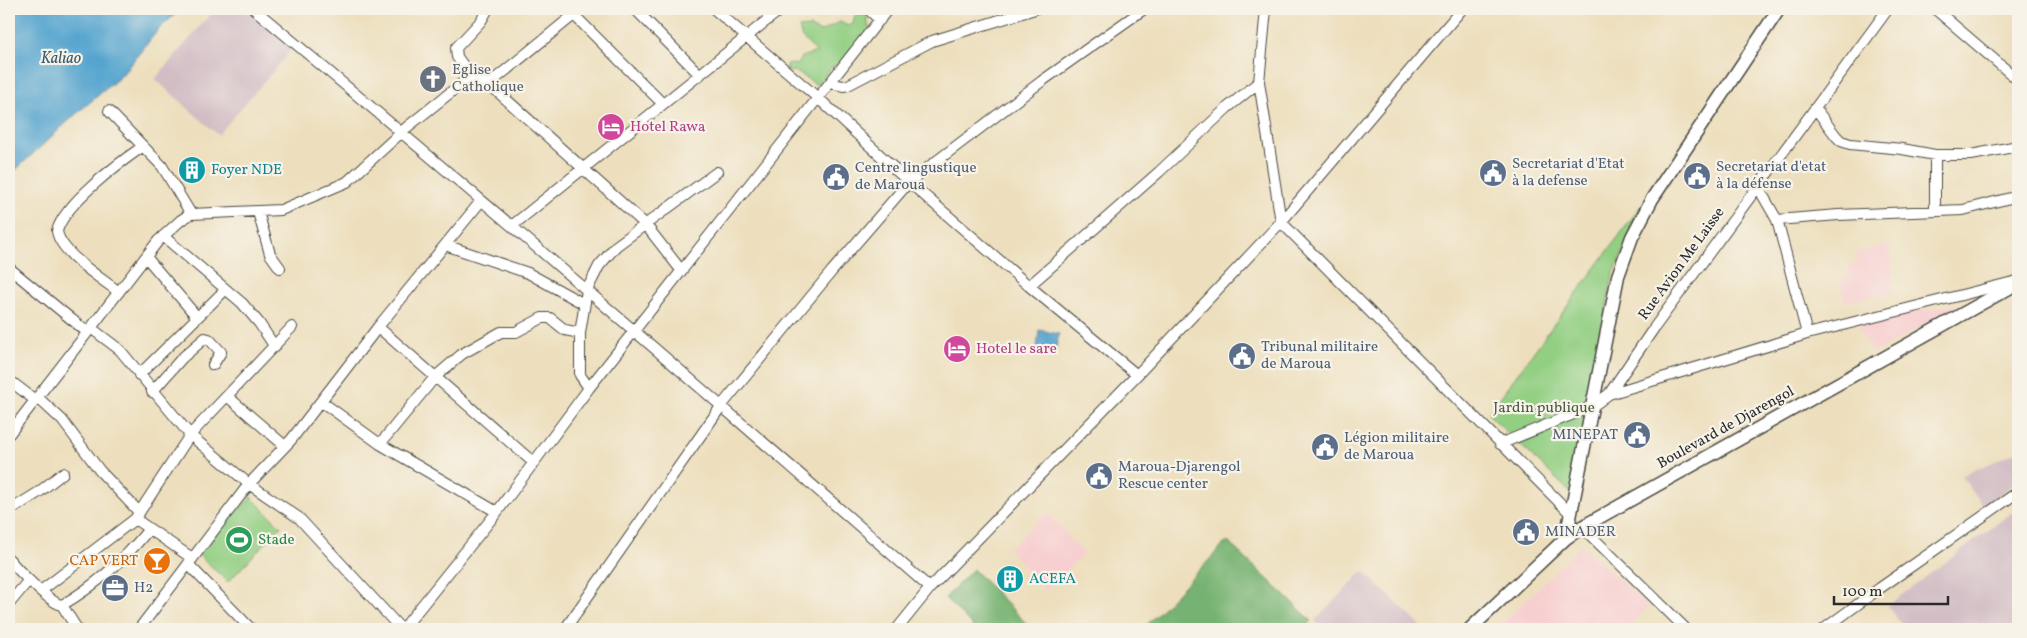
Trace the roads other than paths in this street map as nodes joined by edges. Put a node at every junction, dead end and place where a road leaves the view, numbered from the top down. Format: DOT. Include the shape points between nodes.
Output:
graph roads {
  1 [pos="254,9"];
  2 [pos="488,9"];
  3 [pos="635,9"];
  4 [pos="714,9"];
  5 [pos="781,9"];
  6 [pos="868,9"];
  7 [pos="888,9"];
  8 [pos="1035,9"];
  9 [pos="1144,9"];
  10 [pos="1266,9"];
  11 [pos="1462,9"];
  12 [pos="1779,9"];
  13 [pos="1888,9"];
  14 [pos="1935,9"];
  15 [pos="579,11"];
  16 [pos="880,20"];
  17 [pos="746,38"];
  18 [pos="700,74"];
  19 [pos="471,76"];
  20 [pos="2018,80"];
  21 [pos="1259,82"];
  22 [pos="830,83"];
  23 [pos="489,84"];
  24 [pos="818,98"];
  25 [pos="663,104"];
  26 [pos="1815,108"];
  27 [pos="109,111"];
  28 [pos="402,132"];
  29 [pos="2018,146"];
  30 [pos="142,147"];
  31 [pos="1935,155"];
  32 [pos="583,168"];
  33 [pos="718,172"];
  34 [pos="909,182"];
  35 [pos="1758,187"];
  36 [pos="2018,196"];
  37 [pos="481,201"];
  38 [pos="258,212"];
  39 [pos="1935,212"];
  40 [pos="191,214"];
  41 [pos="1777,220"];
  42 [pos="1281,222"];
  43 [pos="645,224"];
  44 [pos="513,225"];
  45 [pos="163,236"];
  46 [pos="445,244"];
  47 [pos="146,257"];
  48 [pos="9,268"];
  49 [pos="280,268"];
  50 [pos="681,270"];
  51 [pos="2018,282"];
  52 [pos="1028,286"];
  53 [pos="224,290"];
  54 [pos="587,290"];
  55 [pos="119,292"];
  56 [pos="584,304"];
  57 [pos="197,317"];
  58 [pos="378,326"];
  59 [pos="292,327"];
  60 [pos="89,330"];
  61 [pos="634,332"];
  62 [pos="580,333"];
  63 [pos="1807,334"];
  64 [pos="275,346"];
  65 [pos="213,365"];
  66 [pos="139,375"];
  67 [pos="1138,375"];
  68 [pos="435,377"];
  69 [pos="9,380"];
  70 [pos="589,388"];
  71 [pos="152,392"];
  72 [pos="1609,394"];
  73 [pos="227,396"];
  74 [pos="36,398"];
  75 [pos="322,402"];
  76 [pos="722,405"];
  77 [pos="1593,406"];
  78 [pos="9,434"];
  79 [pos="190,435"];
  80 [pos="380,444"];
  81 [pos="1500,444"];
  82 [pos="285,446"];
  83 [pos="534,463"];
  84 [pos="63,473"];
  85 [pos="249,484"];
  86 [pos="2018,492"];
  87 [pos="9,512"];
  88 [pos="497,512"];
  89 [pos="1570,513"];
  90 [pos="137,516"];
  91 [pos="1582,527"];
  92 [pos="149,529"];
  93 [pos="1566,538"];
  94 [pos="9,559"];
  95 [pos="190,561"];
  96 [pos="28,582"];
  97 [pos="930,588"];
  98 [pos="42,590"];
  99 [pos="9,604"];
  100 [pos="62,605"];
  101 [pos="77,629"];
  102 [pos="139,629"];
  103 [pos="250,629"];
  104 [pos="402,629"];
  105 [pos="565,629"];
  106 [pos="897,629"];
  107 [pos="1470,629"];
  108 [pos="1686,629"];
  109 [pos="1824,629"];
  1 -- 28 [label="street"];
  2 -- 19 [label="street" via="456,48"];
  3 -- 18 [label="street"];
  4 -- 17 [label="street"];
  5 -- 17 [label="street"];
  6 -- 16 [label="street"];
  7 -- 16 [label="street"];
  8 -- 22 [label="street" via="932,41 848,85"];
  9 -- 34 [label="street"];
  10 -- 21 [label="street"];
  11 -- 42 [label="street"];
  12 -- 77 [label="main road" via="1652,200 1632,238 1618,276"];
  13 -- 26 [label="street, Rue Avion Me Laisse"];
  14 -- 20 [label="street"];
  15 -- 23 [label="street"];
  15 -- 25 [label="street"];
  16 -- 22 [label="street"];
  17 -- 18 [label="street"];
  17 -- 24 [label="street"];
  18 -- 25 [label="street"];
  19 -- 23 [label="street"];
  19 -- 28 [label="street"];
  21 -- 42 [label="street"];
  21 -- 52 [label="street"];
  22 -- 24 [label="street"];
  23 -- 32 [label="street"];
  24 -- 34 [label="street"];
  24 -- 50 [label="street"];
  25 -- 32 [label="street"];
  26 -- 31 [label="street" via="1841,141"];
  26 -- 35 [label="street, Rue Avion Me Laisse"];
  27 -- 30 [label="street"];
  28 -- 37 [label="street"];
  28 -- 38 [label="street" via="347,182 281,210"];
  29 -- 31 [label="street" via="1972,155"];
  30 -- 40 [label="street" via="172,180"];
  30 -- 55 [label="street" via="80,198 57,231 60,241 79,261"];
  31 -- 39 [label="street"];
  32 -- 43 [label="street"];
  32 -- 44 [label="street"];
  33 -- 43 [label="street"];
  34 -- 52 [label="street"];
  34 -- 76 [label="street"];
  35 -- 41 [label="street"];
  35 -- 72 [label="street, Rue Avion Me Laisse"];
  36 -- 39 [label="street" via="1963,210"];
  37 -- 44 [label="street"];
  37 -- 46 [label="street"];
  38 -- 40 [label="street"];
  38 -- 49 [label="street" via="270,254"];
  39 -- 41 [label="street"];
  40 -- 45 [label="street"];
  41 -- 63 [label="street"];
  42 -- 67 [label="street"];
  42 -- 81 [label="street"];
  43 -- 50 [label="street"];
  43 -- 54 [label="street" via="616,246 599,266"];
  44 -- 54 [label="street"];
  45 -- 47 [label="street"];
  45 -- 53 [label="street"];
  46 -- 56 [label="street" via="528,273"];
  46 -- 58 [label="street"];
  47 -- 55 [label="street"];
  47 -- 57 [label="street"];
  48 -- 60 [label="street"];
  50 -- 61 [label="street"];
  51 -- 63 [label="street"];
  51 -- 91 [label="main road, Boulevard de Djarengol"];
  52 -- 67 [label="street"];
  53 -- 57 [label="street"];
  53 -- 64 [label="street" via="242,303"];
  54 -- 56 [label="street"];
  54 -- 61 [label="street"];
  55 -- 60 [label="street"];
  56 -- 62 [label="street"];
  57 -- 66 [label="street"];
  58 -- 68 [label="street"];
  58 -- 75 [label="street"];
  59 -- 64 [label="street"];
  60 -- 66 [label="street" via="120,350"];
  60 -- 74 [label="street"];
  61 -- 70 [label="street"];
  61 -- 76 [label="street"];
  62 -- 68 [label="street" via="565,330 550,318 542,318 519,331 500,332 462,354"];
  62 -- 70 [label="street" via="580,375"];
  63 -- 72 [label="street"];
  64 -- 73 [label="street"];
  65 -- 71 [label="street" via="221,352 209,338 205,338"];
  66 -- 71 [label="street"];
  67 -- 97 [label="street"];
  68 -- 80 [label="street"];
  68 -- 83 [label="street"];
  69 -- 74 [label="street"];
  70 -- 83 [label="street"];
  71 -- 79 [label="street"];
  72 -- 77 [label="street"];
  73 -- 79 [label="street"];
  73 -- 82 [label="street"];
  74 -- 78 [label="street"];
  74 -- 90 [label="street" via="62,420"];
  75 -- 80 [label="street"];
  75 -- 82 [label="street"];
  76 -- 97 [label="street"];
  76 -- 105 [label="street"];
  77 -- 81 [label="street"];
  77 -- 89 [label="main road"];
  79 -- 85 [label="street"];
  79 -- 90 [label="street"];
  80 -- 88 [label="street"];
  81 -- 89 [label="street"];
  82 -- 85 [label="street"];
  83 -- 88 [label="street"];
  84 -- 87 [label="street"];
  85 -- 95 [label="street"];
  85 -- 104 [label="street" via="299,518"];
  86 -- 109 [label="street"];
  88 -- 104 [label="street"];
  89 -- 93 [label="main road"];
  90 -- 92 [label="street"];
  90 -- 98 [label="street"];
  91 -- 93 [label="main road, Boulevard de Djarengol"];
  91 -- 108 [label="street"];
  92 -- 95 [label="street"];
  92 -- 100 [label="street" via="128,554 85,591"];
  93 -- 107 [label="main road, Boulevard de Djarengol"];
  94 -- 96 [label="street"];
  95 -- 102 [label="street"];
  95 -- 103 [label="street"];
  96 -- 98 [label="street"];
  96 -- 99 [label="street"];
  97 -- 106 [label="street"];
  98 -- 100 [label="street" via="55,603"];
  100 -- 101 [label="street"];
}
